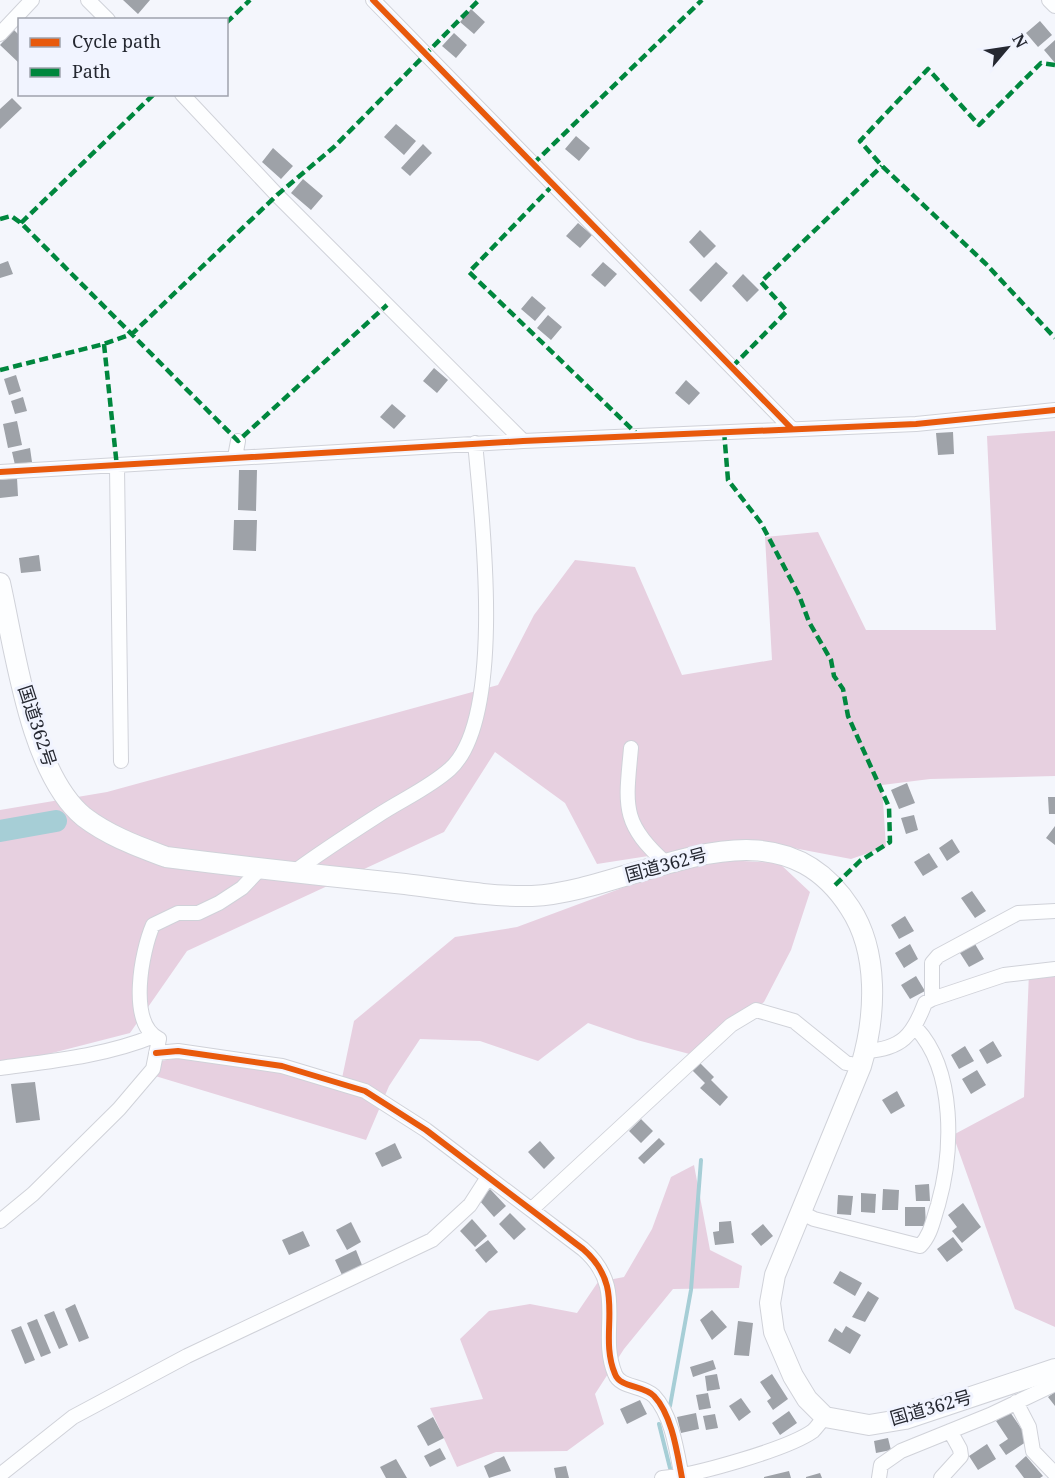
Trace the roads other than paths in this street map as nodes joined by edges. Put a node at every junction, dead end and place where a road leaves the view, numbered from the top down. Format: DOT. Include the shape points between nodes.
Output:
graph roads {
  1 [pos="32,0"];
  2 [pos="88,0"];
  3 [pos="373,0"];
  4 [pos="1049,0"];
  5 [pos="1055,6"];
  6 [pos="106,18"];
  7 [pos="0,34"];
  8 [pos="184,96"];
  9 [pos="1055,410"];
  10 [pos="791,428"];
  11 [pos="238,441"];
  12 [pos="523,441"];
  13 [pos="475,443"];
  14 [pos="235,457"];
  15 [pos="117,467"];
  16 [pos="0,472"];
  17 [pos="0,583"];
  18 [pos="632,748"];
  19 [pos="121,761"];
  20 [pos="666,863"];
  21 [pos="260,869"];
  22 [pos="294,872"];
  23 [pos="1055,911"];
  24 [pos="1055,969"];
  25 [pos="932,999"];
  26 [pos="916,1028"];
  27 [pos="154,1036"];
  28 [pos="156,1053"];
  29 [pos="863,1058"];
  30 [pos="0,1068"];
  31 [pos="488,1177"];
  32 [pos="532,1209"];
  33 [pos="800,1212"];
  34 [pos="0,1221"];
  35 [pos="1055,1369"];
  36 [pos="1055,1384"];
  37 [pos="1016,1402"];
  38 [pos="825,1417"];
  39 [pos="950,1431"];
  40 [pos="1055,1474"];
  41 [pos="0,1475"];
  42 [pos="707,1475"];
  43 [pos="682,1477"];
  44 [pos="662,1478"];
  45 [pos="879,1478"];
  46 [pos="941,1478"];
  1 -- 7 [label="street"];
  2 -- 6 [label="street"];
  3 -- 10 [label="street"];
  4 -- 5 [label="street"];
  8 -- 12 [label="street"];
  9 -- 10 [label="street" via="916,424"];
  10 -- 12 [label="street"];
  11 -- 14 [label="street"];
  12 -- 13 [label="street"];
  13 -- 14 [label="street"];
  13 -- 22 [label="street" via="484,531 485,630 480,698 467,745 458,760 432,783"];
  14 -- 15 [label="street"];
  15 -- 16 [label="street"];
  15 -- 19 [label="street"];
  17 -- 21 [label="highway, 国道362号" via="42,756 58,787 83,816 122,841 166,857"];
  18 -- 20 [label="street" via="628,813 637,834"];
  20 -- 22 [label="highway, 国道362号" via="582,889 531,896"];
  20 -- 29 [label="highway, 国道362号" via="693,854 732,849 774,852 811,867 839,891 857,918 867,945 872,988"];
  21 -- 22 [label="highway, 国道362号"];
  21 -- 27 [label="street" via="242,888 219,903 198,913 178,913 153,925 144,949 140,985 141,1012"];
  23 -- 25 [label="street" via="1018,914 938,956 932,963"];
  24 -- 25 [label="street" via="1004,975"];
  25 -- 26 [label="street" via="925,1003"];
  26 -- 29 [label="street" via="904,1040"];
  26 -- 33 [label="street" via="929,1042 937,1064 948,1119 947,1175 928,1238 920,1246"];
  27 -- 28 [label="street" via="159,1039"];
  27 -- 30 [label="street" via="129,1046 52,1063"];
  28 -- 31 [label="street" via="178,1051 282,1066 365,1091"];
  28 -- 34 [label="street" via="153,1069 120,1109"];
  29 -- 32 [label="street" via="846,1063 794,1021 756,1010 731,1025"];
  29 -- 33 [label="highway, 国道362号"];
  31 -- 32 [label="street"];
  31 -- 41 [label="street" via="470,1204 432,1240 197,1351 83,1412"];
  32 -- 43 [label="street" via="589,1253 603,1271 611,1309 615,1375 653,1395 666,1414"];
  33 -- 38 [label="highway, 国道362号" via="782,1251 770,1303 774,1332 793,1376 807,1399"];
  35 -- 38 [label="highway, 国道362号" via="905,1419 869,1425"];
  36 -- 37 [label="street"];
  37 -- 39 [label="street"];
  37 -- 40 [label="street" via="1029,1427 1033,1450"];
  38 -- 42 [label="street" via="812,1431"];
  39 -- 45 [label="street" via="901,1451 881,1465"];
  39 -- 46 [label="street" via="961,1456"];
  42 -- 43 [label="street"];
  43 -- 44 [label="street"];
}
